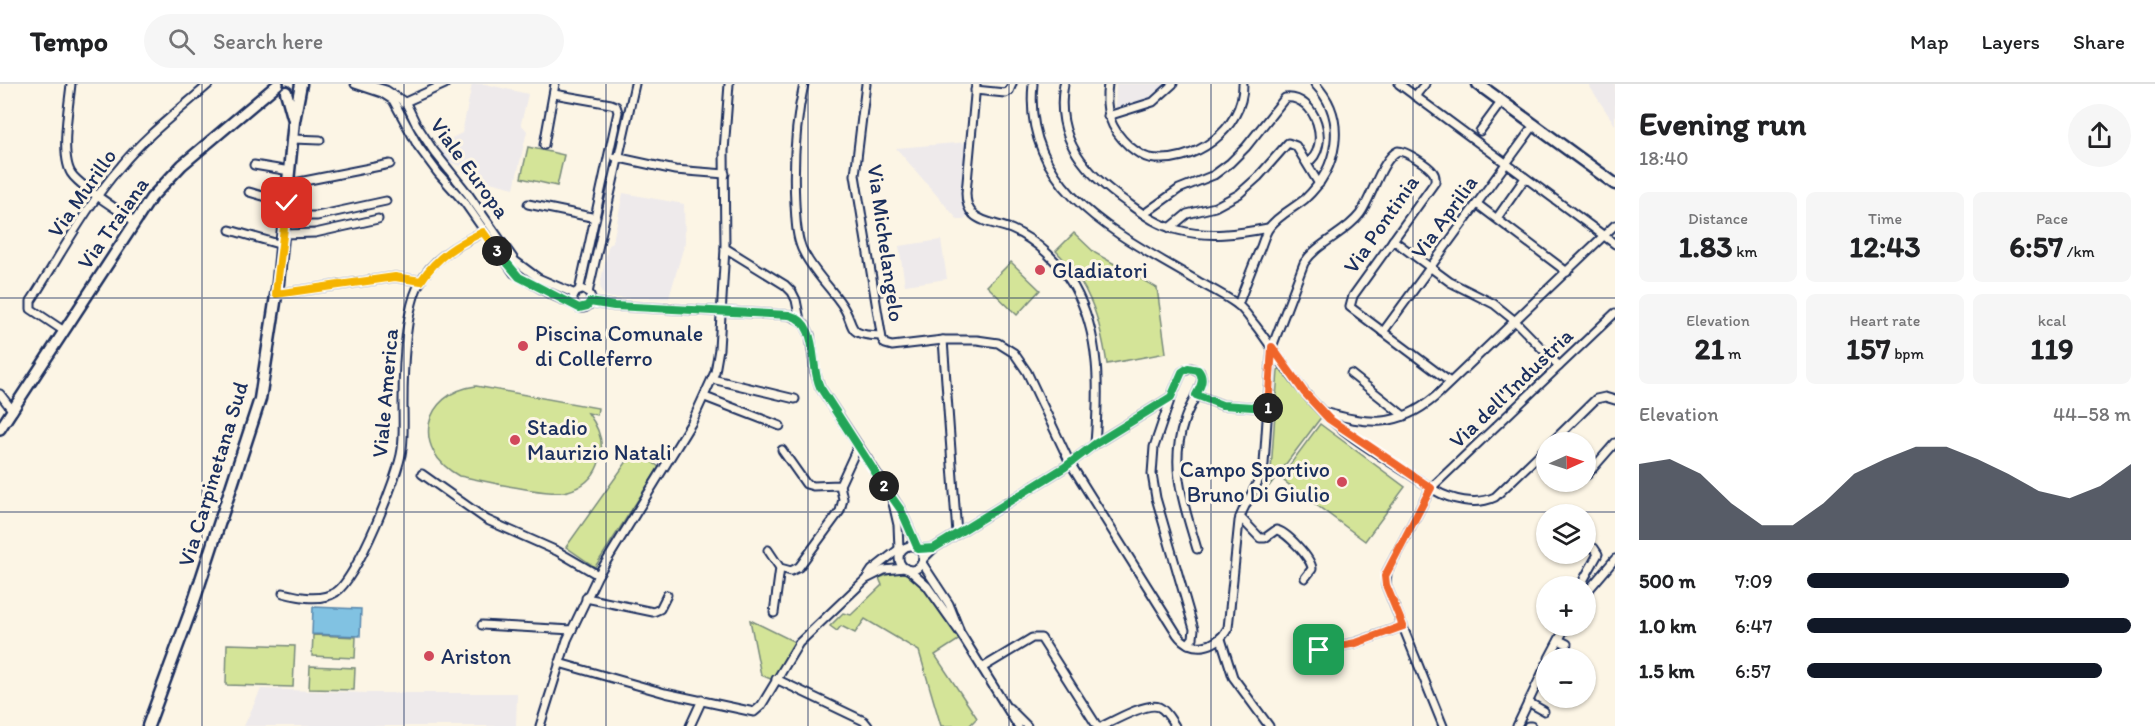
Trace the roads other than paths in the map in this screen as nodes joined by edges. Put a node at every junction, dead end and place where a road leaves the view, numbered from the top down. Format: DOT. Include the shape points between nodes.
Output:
graph roads {
  1 [pos="71,84"];
  2 [pos="209,84"];
  3 [pos="355,84"];
  4 [pos="366,84"];
  5 [pos="445,84"];
  6 [pos="555,84"];
  7 [pos="635,84"];
  8 [pos="729,84"];
  9 [pos="804,84"];
  10 [pos="866,84"];
  11 [pos="1012,84"];
  12 [pos="1033,84"];
  13 [pos="1064,84"];
  14 [pos="1108,84"];
  15 [pos="1173,84"];
  16 [pos="1243,84"];
  17 [pos="1315,84"];
  18 [pos="1399,84"];
  19 [pos="1425,84"];
  20 [pos="1478,84"];
  21 [pos="301,86"];
  22 [pos="975,87"];
  23 [pos="283,88"];
  24 [pos="554,94"];
  25 [pos="1415,96"];
  26 [pos="1502,101"];
  27 [pos="405,102"];
  28 [pos="396,105"];
  29 [pos="1108,116"];
  30 [pos="294,121"];
  31 [pos="1535,124"];
  32 [pos="1480,131"];
  33 [pos="293,139"];
  34 [pos="320,140"];
  35 [pos="544,145"];
  36 [pos="610,156"];
  37 [pos="619,158"];
  38 [pos="1307,163"];
  39 [pos="390,164"];
  40 [pos="1506,164"];
  41 [pos="254,165"];
  42 [pos="290,171"];
  43 [pos="724,174"];
  44 [pos="1525,178"];
  45 [pos="289,184"];
  46 [pos="1319,184"];
  47 [pos="1614,184"];
  48 [pos="249,192"];
  49 [pos="98,195"];
  50 [pos="386,201"];
  51 [pos="287,203"];
  52 [pos="528,204"];
  53 [pos="1477,204"];
  54 [pos="1144,214"];
  55 [pos="285,216"];
  56 [pos="1497,218"];
  57 [pos="378,219"];
  58 [pos="596,219"];
  59 [pos="134,221"];
  60 [pos="1615,225"];
  61 [pos="1170,228"];
  62 [pos="1268,228"];
  63 [pos="230,230"];
  64 [pos="483,232"];
  65 [pos="1605,236"];
  66 [pos="283,239"];
  67 [pos="1393,240"];
  68 [pos="1615,244"];
  69 [pos="725,248"];
  70 [pos="1430,268"];
  71 [pos="1567,272"];
  72 [pos="421,281"];
  73 [pos="577,292"];
  74 [pos="588,293"];
  75 [pos="276,294"];
  76 [pos="590,302"];
  77 [pos="575,305"];
  78 [pos="1238,305"];
  79 [pos="722,312"];
  80 [pos="1615,313"];
  81 [pos="800,320"];
  82 [pos="1515,321"];
  83 [pos="64,331"];
  84 [pos="1383,332"];
  85 [pos="881,336"];
  86 [pos="943,340"];
  87 [pos="1272,347"];
  88 [pos="1559,366"];
  89 [pos="1351,374"];
  90 [pos="712,379"];
  91 [pos="1450,382"];
  92 [pos="0,394"];
  93 [pos="1196,395"];
  94 [pos="705,397"];
  95 [pos="1171,397"];
  96 [pos="795,399"];
  97 [pos="1615,400"];
  98 [pos="1268,408"];
  99 [pos="13,411"];
  100 [pos="1323,412"];
  101 [pos="1404,416"];
  102 [pos="780,426"];
  103 [pos="0,429"];
  104 [pos="1562,432"];
  105 [pos="1615,443"];
  106 [pos="1095,444"];
  107 [pos="858,446"];
  108 [pos="782,450"];
  109 [pos="1536,457"];
  110 [pos="1070,464"];
  111 [pos="1596,465"];
  112 [pos="422,474"];
  113 [pos="840,485"];
  114 [pos="1431,488"];
  115 [pos="892,499"];
  116 [pos="1240,517"];
  117 [pos="957,534"];
  118 [pos="934,548"];
  119 [pos="918,549"];
  120 [pos="1197,549"];
  121 [pos="768,550"];
  122 [pos="900,550"];
  123 [pos="1615,559"];
  124 [pos="922,561"];
  125 [pos="780,568"];
  126 [pos="907,569"];
  127 [pos="598,575"];
  128 [pos="1305,578"];
  129 [pos="866,579"];
  130 [pos="1596,581"];
  131 [pos="283,593"];
  132 [pos="667,595"];
  133 [pos="586,598"];
  134 [pos="774,613"];
  135 [pos="482,625"];
  136 [pos="1403,626"];
  137 [pos="572,630"];
  138 [pos="961,634"];
  139 [pos="1561,636"];
  140 [pos="1221,639"];
  141 [pos="1559,640"];
  142 [pos="1188,644"];
  143 [pos="1567,644"];
  144 [pos="1555,648"];
  145 [pos="1319,650"];
  146 [pos="559,663"];
  147 [pos="982,668"];
  148 [pos="776,679"];
  149 [pos="1536,685"];
  150 [pos="702,700"];
  151 [pos="1527,703"];
  152 [pos="1007,707"];
  153 [pos="1544,711"];
  154 [pos="151,725"];
  155 [pos="540,726"];
  156 [pos="690,726"];
  157 [pos="868,726"];
  158 [pos="1018,726"];
  159 [pos="1027,726"];
  160 [pos="1097,726"];
  161 [pos="1103,726"];
  162 [pos="1175,726"];
  163 [pos="1269,726"];
  164 [pos="1443,726"];
  165 [pos="1511,726"];
  166 [pos="1517,726"];
  1 -- 49 [label="street" via="67,162 73,176"];
  2 -- 49 [label="street, Via Murillo" via="134,152"];
  3 -- 28 [label="street" via="384,94"];
  4 -- 27 [label="street, Viale Europa"];
  5 -- 27 [label="street"];
  6 -- 24 [label="street"];
  7 -- 37 [label="street"];
  8 -- 43 [label="street"];
  9 -- 85 [label="street" via="794,154 800,242 809,262 844,307 853,329 862,335"];
  10 -- 85 [label="street, Via Michelangelo" via="855,176"];
  11 -- 22 [label="street" via="1005,93"];
  12 -- 78 [label="street" via="1032,114 1038,140 1051,170 1071,196 1109,228"];
  13 -- 54 [label="street" via="1065,122 1077,157 1100,182"];
  14 -- 29 [label="street"];
  15 -- 29 [label="street" via="1153,102"];
  16 -- 29 [label="street" via="1238,109 1229,126 1211,142 1179,156 1141,155 1118,136"];
  17 -- 46 [label="street" via="1330,105 1336,135 1331,161"];
  18 -- 25 [label="street"];
  19 -- 25 [label="street"];
  20 -- 26 [label="main road"];
  21 -- 23 [label="main road" via="294,93"];
  21 -- 30 [label="main road, Via Carpinetana Sud"];
  22 -- 106 [label="street" via="968,206 976,217 1034,242 1059,266 1077,292 1096,357"];
  23 -- 30 [label="main road, Via Carpinetana Sud"];
  23 -- 59 [label="street, Via Traiana" via="262,97 173,174"];
  24 -- 35 [label="street"];
  24 -- 36 [label="street" via="617,108"];
  25 -- 40 [label="street"];
  26 -- 31 [label="main road"];
  26 -- 32 [label="street"];
  27 -- 28 [label="street"];
  27 -- 73 [label="street, Viale Europa" via="432,150 515,261 538,278"];
  28 -- 64 [label="street, Viale Europa" via="422,152 465,203"];
  30 -- 33 [label="main road, Via Carpinetana Sud"];
  31 -- 40 [label="street, Via Aprilia"];
  31 -- 47 [label="main road"];
  33 -- 34 [label="street"];
  33 -- 42 [label="main road, Via Carpinetana Sud"];
  36 -- 37 [label="street"];
  36 -- 58 [label="street"];
  37 -- 43 [label="street" via="675,170"];
  37 -- 74 [label="street"];
  38 -- 46 [label="street"];
  38 -- 54 [label="street" via="1319,149 1317,124 1309,108 1291,98 1283,99 1230,163 1214,175 1179,189"];
  38 -- 61 [label="street" via="1295,144 1286,144 1239,194 1215,207 1187,214"];
  39 -- 45 [label="street"];
  40 -- 44 [label="street"];
  40 -- 53 [label="street, Via Aprilia"];
  41 -- 42 [label="street"];
  42 -- 45 [label="main road, Via Carpinetana Sud"];
  43 -- 69 [label="street"];
  44 -- 56 [label="street"];
  44 -- 65 [label="street"];
  45 -- 51 [label="main road, Via Carpinetana Sud"];
  46 -- 62 [label="street"];
  48 -- 51 [label="street"];
  49 -- 59 [label="street"];
  49 -- 83 [label="street, Via Murillo" via="30,302 31,309"];
  50 -- 55 [label="street" via="321,215"];
  51 -- 55 [label="main road, Via Carpinetana Sud"];
  52 -- 58 [label="street"];
  53 -- 56 [label="street"];
  53 -- 70 [label="street, Via Aprilia"];
  54 -- 61 [label="street"];
  55 -- 66 [label="main road, Via Carpinetana Sud"];
  56 -- 71 [label="street"];
  57 -- 66 [label="street"];
  58 -- 73 [label="street"];
  59 -- 83 [label="street, Via Traiana"];
  60 -- 65 [label="street"];
  61 -- 62 [label="street" via="1211,234"];
  62 -- 78 [label="street"];
  63 -- 66 [label="street"];
  64 -- 72 [label="street, Viale America" via="447,251"];
  64 -- 77 [label="street, Viale Europa" via="519,277"];
  65 -- 68 [label="street"];
  65 -- 71 [label="street"];
  66 -- 75 [label="main road, Via Carpinetana Sud"];
  67 -- 70 [label="street"];
  67 -- 84 [label="street, Via Pontinia" via="1350,302 1352,310"];
  67 -- 87 [label="street, Via Pontinia" via="1435,180 1431,170 1403,151 1389,159 1359,216 1306,259"];
  69 -- 79 [label="street"];
  69 -- 81 [label="street" via="788,288 796,300"];
  70 -- 82 [label="street" via="1456,286 1490,301"];
  70 -- 84 [label="street, Via Aprilia"];
  71 -- 82 [label="street"];
  72 -- 75 [label="street" via="395,277"];
  72 -- 131 [label="street, Viale America" via="408,330 401,458 369,539 350,577 335,593 311,598"];
  73 -- 74 [label="street"];
  73 -- 77 [label="street" via="573,298"];
  74 -- 76 [label="street"];
  75 -- 154 [label="main road, Via Carpinetana Sud" via="258,404"];
  76 -- 77 [label="street" via="585,308"];
  76 -- 79 [label="street"];
  78 -- 87 [label="street"];
  79 -- 81 [label="street" via="789,315"];
  79 -- 90 [label="street"];
  80 -- 88 [label="street, Via dell'Industria"];
  81 -- 107 [label="street" via="810,335 819,384"];
  82 -- 88 [label="street"];
  82 -- 91 [label="street"];
  83 -- 99 [label="street, Via Traiana"];
  84 -- 91 [label="street, Via Pontinia"];
  85 -- 86 [label="street" via="885,344 892,346"];
  86 -- 110 [label="street" via="989,341 1014,353 1027,372"];
  86 -- 117 [label="street"];
  87 -- 98 [label="street"];
  87 -- 100 [label="street"];
  88 -- 114 [label="street, Via dell'Industria"];
  89 -- 101 [label="street"];
  90 -- 94 [label="street"];
  90 -- 96 [label="street"];
  91 -- 101 [label="street" via="1426,404"];
  92 -- 99 [label="street"];
  93 -- 95 [label="street" via="1202,382 1200,372 1191,368 1182,372"];
  93 -- 98 [label="street" via="1222,405"];
  93 -- 120 [label="street" via="1183,423 1177,472"];
  94 -- 102 [label="street"];
  94 -- 127 [label="street"];
  95 -- 106 [label="street"];
  95 -- 142 [label="street" via="1154,447 1152,480 1194,629"];
  97 -- 104 [label="street" via="1596,399"];
  98 -- 116 [label="street" via="1262,471"];
  99 -- 103 [label="street, Via Traiana"];
  100 -- 101 [label="street" via="1371,423"];
  100 -- 114 [label="street" via="1337,426"];
  105 -- 111 [label="street"];
  106 -- 110 [label="street"];
  107 -- 113 [label="street"];
  107 -- 115 [label="street"];
  108 -- 113 [label="street" via="808,485"];
  109 -- 114 [label="street" via="1491,499 1458,499"];
  110 -- 117 [label="street"];
  110 -- 142 [label="street" via="1177,634"];
  112 -- 127 [label="street" via="487,520 557,551"];
  113 -- 125 [label="street" via="843,502 834,519 799,567 789,571"];
  114 -- 136 [label="street, Via dell'Industria" via="1385,576"];
  115 -- 119 [label="street"];
  115 -- 122 [label="street"];
  116 -- 128 [label="street" via="1260,538 1276,530 1284,532 1312,564"];
  116 -- 140 [label="street" via="1230,623"];
  117 -- 118 [label="street"];
  118 -- 119 [label="street"];
  118 -- 124 [label="street"];
  119 -- 122 [label="street"];
  119 -- 124 [label="street"];
  121 -- 125 [label="street"];
  122 -- 126 [label="street" via="900,562"];
  122 -- 129 [label="street"];
  123 -- 130 [label="street"];
  124 -- 126 [label="street" via="916,569"];
  124 -- 138 [label="street" via="949,604"];
  125 -- 134 [label="street"];
  126 -- 129 [label="street" via="884,570"];
  126 -- 138 [label="street" via="925,583"];
  127 -- 133 [label="street"];
  129 -- 148 [label="street" via="802,640"];
  132 -- 133 [label="street" via="660,609 653,612"];
  133 -- 137 [label="street"];
  135 -- 137 [label="street"];
  136 -- 145 [label="street" via="1356,643"];
  136 -- 164 [label="street, Via dell'Industria"];
  137 -- 146 [label="street"];
  138 -- 147 [label="street"];
  139 -- 141 [label="street"];
  140 -- 142 [label="street" via="1204,646"];
  140 -- 163 [label="street" via="1233,677"];
  141 -- 143 [label="street"];
  141 -- 144 [label="street"];
  146 -- 150 [label="street"];
  146 -- 155 [label="street"];
  147 -- 152 [label="street"];
  147 -- 160 [label="street" via="1032,638 1041,638"];
  148 -- 150 [label="street" via="754,712"];
  148 -- 157 [label="street"];
  149 -- 151 [label="street"];
  150 -- 156 [label="street"];
  151 -- 153 [label="street"];
  151 -- 165 [label="street"];
  151 -- 166 [label="street"];
  152 -- 158 [label="street"];
  152 -- 159 [label="street"];
  161 -- 162 [label="street" via="1152,706 1162,709"];
}
